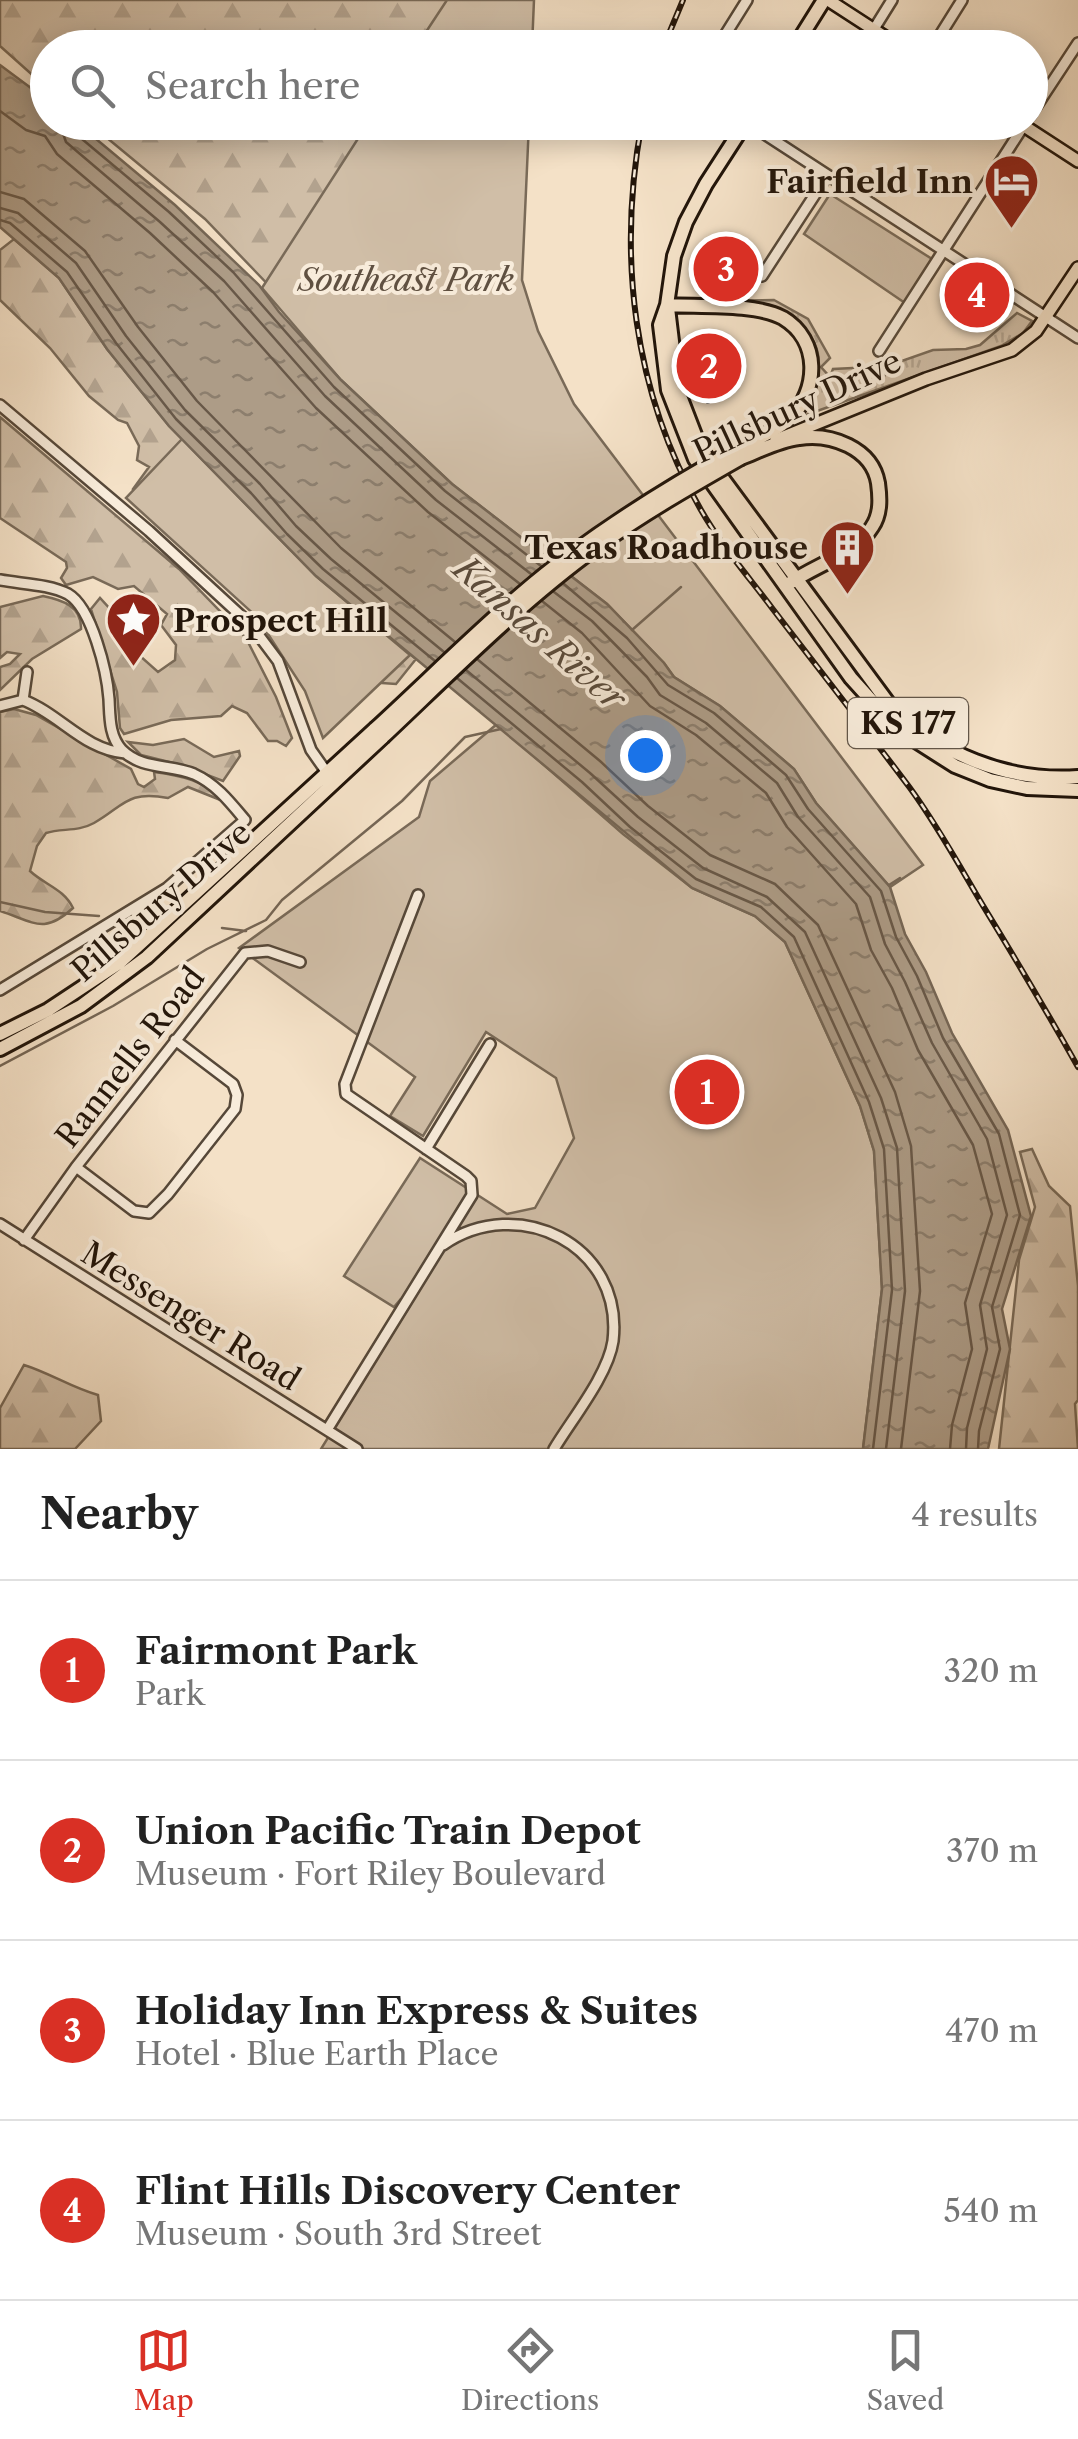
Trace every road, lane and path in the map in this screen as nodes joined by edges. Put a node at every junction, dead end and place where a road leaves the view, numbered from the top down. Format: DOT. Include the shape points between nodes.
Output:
graph roads {
  1 [pos="747,0"];
  2 [pos="826,0"];
  3 [pos="892,0"];
  4 [pos="962,0"];
  5 [pos="728,30"];
  6 [pos="806,30"];
  7 [pos="874,30"];
  8 [pos="943,30"];
  9 [pos="1078,43"];
  10 [pos="1048,88"];
  11 [pos="1048,139"];
  12 [pos="734,140"];
  13 [pos="773,140"];
  14 [pos="1014,140"];
  15 [pos="1078,161"];
  16 [pos="827,176"];
  17 [pos="945,250"];
  18 [pos="1078,268"];
  19 [pos="762,276"];
  20 [pos="667,305"];
  21 [pos="1046,318"];
  22 [pos="1078,338"];
  23 [pos="879,351"];
  24 [pos="0,406"];
  25 [pos="739,453"];
  26 [pos="0,580"];
  27 [pos="790,584"];
  28 [pos="27,672"];
  29 [pos="24,700"];
  30 [pos="0,706"];
  31 [pos="125,753"];
  32 [pos="1078,777"];
  33 [pos="331,778"];
  34 [pos="1054,790"];
  35 [pos="1078,790"];
  36 [pos="1078,801"];
  37 [pos="418,895"];
  38 [pos="300,962"];
  39 [pos="0,990"];
  40 [pos="0,1034"];
  41 [pos="175,1040"];
  42 [pos="490,1044"];
  43 [pos="0,1049"];
  44 [pos="426,1150"];
  45 [pos="76,1166"];
  46 [pos="0,1224"];
  47 [pos="24,1240"];
  48 [pos="437,1249"];
  49 [pos="327,1430"];
  50 [pos="357,1449"];
  51 [pos="554,1449"];
  1 -- 5 [label="street"];
  2 -- 6 [label="highway"];
  2 -- 7 [label="main road"];
  3 -- 7 [label="street"];
  4 -- 8 [label="street"];
  9 -- 10 [label="street"];
  11 -- 15 [label="main road"];
  12 -- 20 [label="highway" via="686,222"];
  13 -- 16 [label="street"];
  14 -- 17 [label="street"];
  16 -- 17 [label="street"];
  16 -- 19 [label="street"];
  17 -- 21 [label="street"];
  17 -- 23 [label="street"];
  18 -- 21 [label="main road, Pillsbury Drive"];
  20 -- 25 [label="highway" via="764,311 783,318 806,344 811,384 802,405"];
  20 -- 27 [label="highway, KS 177" via="678,392 700,448"];
  21 -- 22 [label="street"];
  21 -- 25 [label="main road, Pillsbury Drive" via="1012,350"];
  24 -- 33 [label="street" via="252,626 278,661 311,750"];
  25 -- 27 [label="highway" via="799,438 834,439 854,448 876,474 879,512 872,529"];
  25 -- 33 [label="highway, Pillsbury Drive, bridge" via="532,598"];
  26 -- 31 [label="street" via="62,591 83,610 107,682 110,724"];
  27 -- 32 [label="highway, KS 177" via="874,688 926,736 1007,772"];
  27 -- 34 [label="highway, KS 177" via="867,698 917,744 990,780"];
  28 -- 29 [label="street"];
  29 -- 30 [label="street"];
  29 -- 31 [label="street" via="99,748"];
  31 -- 39 [label="street" via="197,776 245,820 167,888"];
  33 -- 40 [label="highway, Pillsbury Drive" via="119,963"];
  33 -- 43 [label="highway, Pillsbury Drive" via="148,957 82,1006"];
  34 -- 35 [label="highway, KS 177"];
  34 -- 36 [label="highway"];
  37 -- 44 [label="street" via="345,1084 346,1094"];
  38 -- 41 [label="street, Rannells Road" via="268,951 244,953"];
  41 -- 45 [label="street, Rannells Road"];
  41 -- 45 [label="street" via="233,1084 236,1109 149,1214 134,1211"];
  42 -- 44 [label="street"];
  44 -- 48 [label="street" via="466,1176 473,1190"];
  45 -- 47 [label="street, Rannells Road"];
  46 -- 47 [label="street, Messenger Road"];
  47 -- 49 [label="street, Messenger Road"];
  48 -- 49 [label="street"];
  48 -- 51 [label="street" via="483,1225 534,1226 589,1260 604,1281 613,1312 612,1344"];
  49 -- 50 [label="street, Messenger Road"];
}
